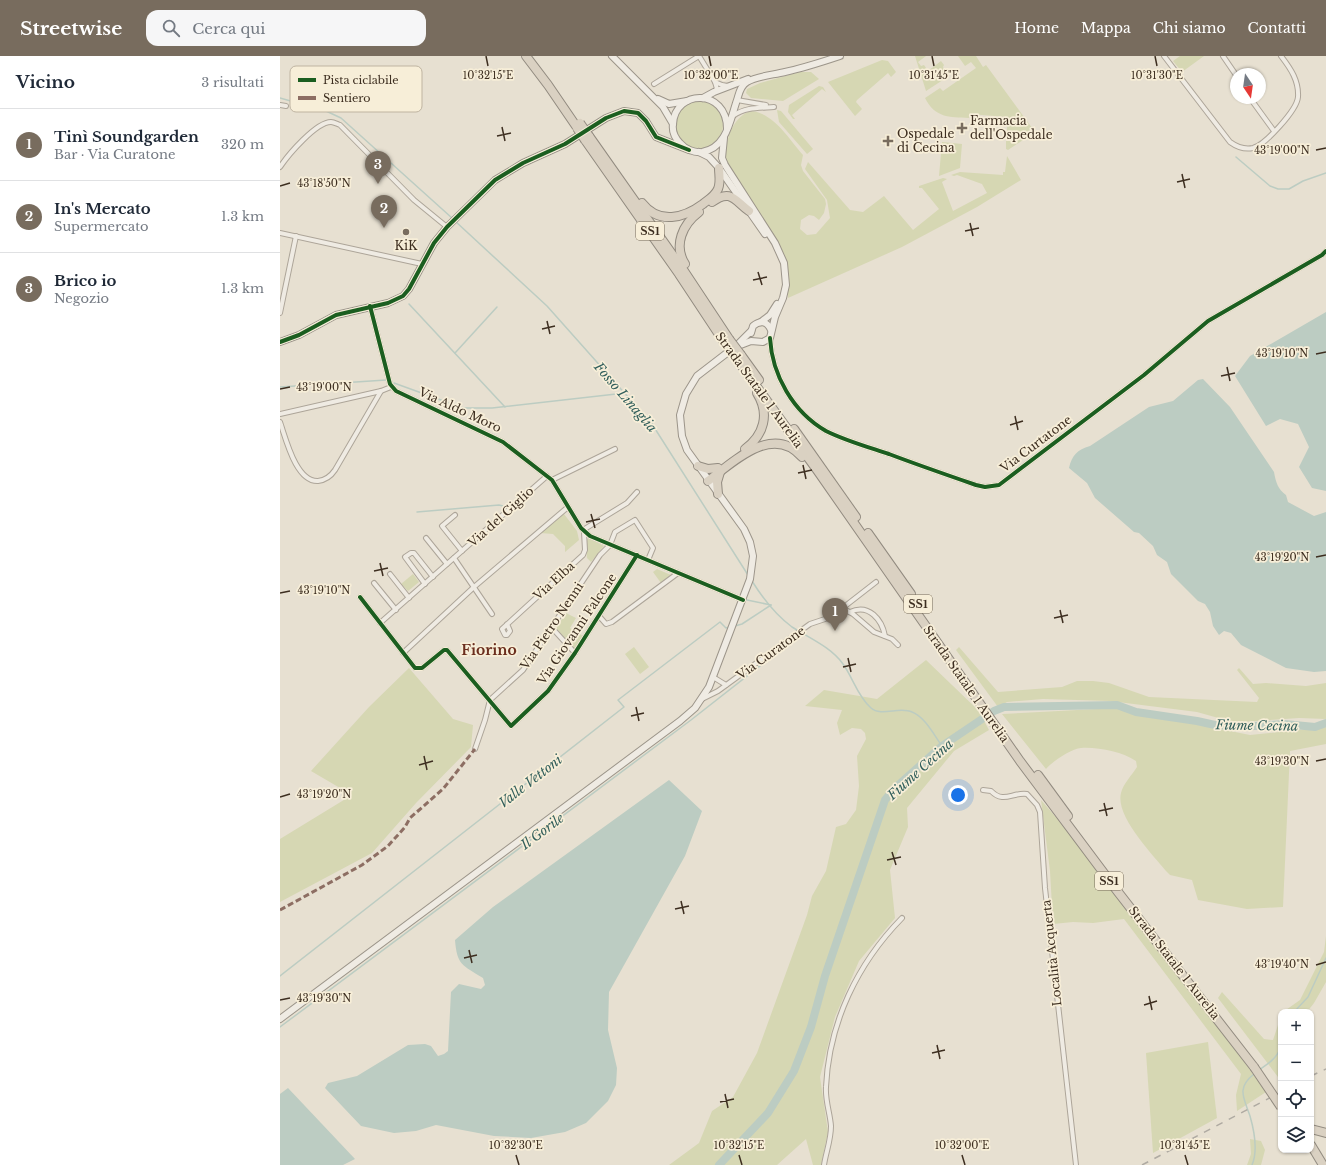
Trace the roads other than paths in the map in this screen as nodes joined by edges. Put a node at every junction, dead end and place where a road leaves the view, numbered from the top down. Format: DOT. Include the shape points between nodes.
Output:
graph roads {
  1 [pos="526,56"];
  2 [pos="532,56"];
  3 [pos="612,56"];
  4 [pos="699,56"];
  5 [pos="840,56"];
  6 [pos="1164,56"];
  7 [pos="1223,56"];
  8 [pos="1281,56"];
  9 [pos="1231,68"];
  10 [pos="760,78"];
  11 [pos="716,82"];
  12 [pos="654,84"];
  13 [pos="730,86"];
  14 [pos="647,91"];
  15 [pos="714,92"];
  16 [pos="703,98"];
  17 [pos="736,100"];
  18 [pos="687,101"];
  19 [pos="1254,104"];
  20 [pos="280,105"];
  21 [pos="286,106"];
  22 [pos="730,119"];
  23 [pos="578,124"];
  24 [pos="673,124"];
  25 [pos="727,129"];
  26 [pos="1274,131"];
  27 [pos="674,132"];
  28 [pos="587,138"];
  29 [pos="724,138"];
  30 [pos="660,139"];
  31 [pos="689,150"];
  32 [pos="699,152"];
  33 [pos="280,167"];
  34 [pos="719,168"];
  35 [pos="626,188"];
  36 [pos="749,211"];
  37 [pos="448,226"];
  38 [pos="280,233"];
  39 [pos="296,236"];
  40 [pos="1326,251"];
  41 [pos="422,264"];
  42 [pos="684,271"];
  43 [pos="370,306"];
  44 [pos="280,313"];
  45 [pos="761,322"];
  46 [pos="771,330"];
  47 [pos="751,331"];
  48 [pos="770,338"];
  49 [pos="727,340"];
  50 [pos="756,341"];
  51 [pos="280,342"];
  52 [pos="736,346"];
  53 [pos="738,356"];
  54 [pos="755,385"];
  55 [pos="392,387"];
  56 [pos="381,391"];
  57 [pos="280,414"];
  58 [pos="280,422"];
  59 [pos="615,449"];
  60 [pos="698,466"];
  61 [pos="719,470"];
  62 [pos="817,470"];
  63 [pos="547,476"];
  64 [pos="707,479"];
  65 [pos="552,480"];
  66 [pos="637,492"];
  67 [pos="718,494"];
  68 [pos="568,506"];
  69 [pos="455,516"];
  70 [pos="584,531"];
  71 [pos="426,538"];
  72 [pos="610,545"];
  73 [pos="462,551"];
  74 [pos="637,555"];
  75 [pos="454,558"];
  76 [pos="648,560"];
  77 [pos="447,564"];
  78 [pos="678,573"];
  79 [pos="390,574"];
  80 [pos="433,577"];
  81 [pos="876,582"];
  82 [pos="374,583"];
  83 [pos="425,584"];
  84 [pos="474,587"];
  85 [pos="360,597"];
  86 [pos="409,598"];
  87 [pos="742,600"];
  88 [pos="842,608"];
  89 [pos="396,610"];
  90 [pos="850,612"];
  91 [pos="492,614"];
  92 [pos="599,616"];
  93 [pos="380,623"];
  94 [pos="507,624"];
  95 [pos="552,628"];
  96 [pos="885,636"];
  97 [pos="898,645"];
  98 [pos="403,653"];
  99 [pos="575,653"];
  100 [pos="713,677"];
  101 [pos="726,685"];
  102 [pos="971,688"];
  103 [pos="702,699"];
  104 [pos="490,700"];
  105 [pos="475,749"];
  106 [pos="983,790"];
  107 [pos="902,918"];
  108 [pos="280,1019"];
  109 [pos="1256,1065"];
  110 [pos="1278,1094"];
  111 [pos="1278,1102"];
  112 [pos="1314,1130"];
  113 [pos="1326,1133"];
  114 [pos="1314,1150"];
  115 [pos="1310,1153"];
  116 [pos="824,1165"];
  117 [pos="1076,1165"];
  118 [pos="1317,1165"];
  119 [pos="1323,1165"];
  1 -- 23 [label="highway, Strada Statale 1 Aurelia / SS1"];
  2 -- 23 [label="highway, Strada Statale 1 Aurelia / SS1" via="553,82"];
  3 -- 14 [label="main road"];
  4 -- 11 [label="street"];
  4 -- 12 [label="street"];
  5 -- 10 [label="main road"];
  6 -- 26 [label="street" via="1230,142 1238,147 1254,148 1262,144"];
  7 -- 9 [label="street"];
  8 -- 26 [label="street" via="1297,80 1298,100 1292,112"];
  10 -- 13 [label="main road" via="748,79"];
  10 -- 17 [label="main road" via="745,83"];
  11 -- 13 [label="street"];
  11 -- 15 [label="street" via="717,88"];
  13 -- 15 [label="main road"];
  14 -- 18 [label="main road" via="665,103"];
  14 -- 24 [label="main road" via="663,107"];
  15 -- 16 [label="main road"];
  16 -- 18 [label="main road"];
  16 -- 25 [label="main road" via="718,104 724,111"];
  17 -- 22 [label="main road"];
  17 -- 22 [label="street" via="774,107 744,110"];
  18 -- 24 [label="main road" via="677,111"];
  19 -- 26 [label="street"];
  20 -- 21 [label="street"];
  22 -- 25 [label="main road"];
  23 -- 28 [label="highway, Strada Statale 1 Aurelia / SS1, bridge"];
  24 -- 27 [label="main road"];
  25 -- 29 [label="main road"];
  27 -- 30 [label="main road" via="670,137"];
  27 -- 31 [label="main road" via="682,145"];
  28 -- 35 [label="highway, Strada Statale 1 Aurelia / SS1"];
  28 -- 49 [label="highway, Strada Statale 1 Aurelia / SS1"];
  29 -- 32 [label="main road" via="713,148"];
  29 -- 46 [label="main road" via="724,165 760,219 784,263 785,292"];
  30 -- 31 [label="main road"];
  30 -- 37 [label="main road" via="640,115 628,111 618,113 565,144 507,172 488,186"];
  31 -- 32 [label="main road"];
  32 -- 34 [label="main road" via="709,157"];
  33 -- 37 [label="street" via="298,144 311,133 325,124 335,123 340,125 414,200"];
  34 -- 35 [label="highway" via="720,181 716,193 691,212 680,216 666,217 651,212 633,190"];
  34 -- 36 [label="main road"];
  35 -- 42 [label="highway, Strada Statale 1 Aurelia / SS1"];
  36 -- 42 [label="highway" via="734,198 724,196 691,218 680,240"];
  36 -- 45 [label="main road" via="775,251 782,270 782,288 777,304 770,315"];
  37 -- 41 [label="main road" via="431,246"];
  38 -- 39 [label="street"];
  39 -- 41 [label="street"];
  39 -- 44 [label="street"];
  40 -- 48 [label="street, Via Curtatone" via="1208,321 1144,375 999,485 976,485 851,441 817,424 795,402 778,376"];
  41 -- 43 [label="main road" via="407,293 394,301"];
  42 -- 49 [label="highway, Strada Statale 1 Aurelia / SS1"];
  43 -- 51 [label="main road" via="336,315"];
  43 -- 55 [label="street"];
  45 -- 46 [label="main road" via="768,325"];
  45 -- 47 [label="main road" via="755,324"];
  46 -- 48 [label="main road"];
  47 -- 50 [label="main road"];
  47 -- 52 [label="main road"];
  48 -- 50 [label="main road" via="764,342"];
  49 -- 53 [label="highway, Strada Statale 1 Aurelia / SS1, bridge"];
  50 -- 52 [label="main road"];
  52 -- 60 [label="main road" via="697,376 683,401 680,415 682,436 687,450"];
  53 -- 54 [label="highway, Strada Statale 1 Aurelia / SS1"];
  53 -- 102 [label="highway, Strada Statale 1 Aurelia / SS1" via="822,467"];
  54 -- 61 [label="highway" via="764,413 761,430 749,446"];
  54 -- 62 [label="highway, Strada Statale 1 Aurelia / SS1"];
  55 -- 56 [label="street"];
  55 -- 63 [label="street, Via Aldo Moro" via="400,394 495,437"];
  56 -- 57 [label="street"];
  56 -- 58 [label="street" via="335,470 325,480 313,481 301,474"];
  59 -- 65 [label="street"];
  60 -- 61 [label="highway"];
  60 -- 64 [label="main road"];
  61 -- 62 [label="highway" via="753,448 773,443 794,449 812,469"];
  61 -- 64 [label="highway"];
  61 -- 67 [label="highway"];
  62 -- 102 [label="highway, Strada Statale 1 Aurelia / SS1"];
  63 -- 65 [label="street, Via Aldo Moro"];
  63 -- 73 [label="street, Via del Giglio"];
  64 -- 67 [label="main road"];
  65 -- 68 [label="street, Via Aldo Moro"];
  66 -- 70 [label="street" via="627,503"];
  67 -- 87 [label="main road" via="747,535 753,556 752,572"];
  68 -- 70 [label="street, Via Aldo Moro"];
  68 -- 84 [label="street"];
  69 -- 73 [label="street" via="442,526"];
  70 -- 72 [label="street"];
  70 -- 94 [label="street, Via Elba" via="583,555"];
  71 -- 77 [label="street"];
  72 -- 74 [label="street"];
  72 -- 76 [label="street, Via Pietro Nenni" via="615,532 636,520 653,548"];
  72 -- 95 [label="street, Via Pietro Nenni" via="600,555"];
  73 -- 75 [label="street, Via del Giglio"];
  74 -- 76 [label="street"];
  74 -- 92 [label="street, Via Giovanni Falcone"];
  75 -- 77 [label="street, Via del Giglio"];
  75 -- 84 [label="street"];
  76 -- 78 [label="street"];
  77 -- 80 [label="street, Via del Giglio"];
  78 -- 87 [label="street"];
  78 -- 92 [label="street" via="612,622 606,624"];
  79 -- 86 [label="street"];
  80 -- 83 [label="street, Via del Giglio"];
  80 -- 83 [label="street" via="414,553 406,557"];
  81 -- 88 [label="street, Via Curatone"];
  82 -- 89 [label="street"];
  83 -- 86 [label="street, Via del Giglio"];
  84 -- 91 [label="street"];
  84 -- 98 [label="street"];
  85 -- 93 [label="street"];
  86 -- 89 [label="street, Via del Giglio"];
  87 -- 100 [label="main road"];
  88 -- 90 [label="street"];
  88 -- 101 [label="street, Via Curatone" via="827,619 806,627"];
  89 -- 93 [label="street, Via del Giglio"];
  90 -- 96 [label="street" via="874,632"];
  90 -- 96 [label="street" via="864,608 869,610 881,623"];
  92 -- 99 [label="street, Via Giovanni Falcone"];
  93 -- 98 [label="street"];
  95 -- 99 [label="street"];
  95 -- 104 [label="street, Via Pietro Nenni" via="523,670"];
  96 -- 97 [label="street" via="895,640"];
  98 -- 104 [label="street" via="419,669 446,649"];
  99 -- 104 [label="street, Via Giovanni Falcone" via="548,691 511,726"];
  100 -- 101 [label="street, Via Curatone"];
  100 -- 103 [label="main road"];
  101 -- 103 [label="street, Via Curatone"];
  102 -- 109 [label="highway, Strada Statale 1 Aurelia / SS1" via="1022,760"];
  103 -- 108 [label="main road" via="680,721"];
  104 -- 105 [label="street"];
  106 -- 117 [label="street, Località Acquerta" via="991,791 1003,798 1019,793 1027,794 1037,804 1040,812"];
  107 -- 116 [label="street" via="856,978 841,1008 827,1073 826,1094 831,1135"];
  109 -- 110 [label="highway, Strada Statale 1 Aurelia / SS1"];
  109 -- 111 [label="highway, Strada Statale 1 Aurelia / SS1, bridge"];
  112 -- 113 [label="highway"];
  114 -- 119 [label="highway"];
  115 -- 118 [label="highway"];
}
